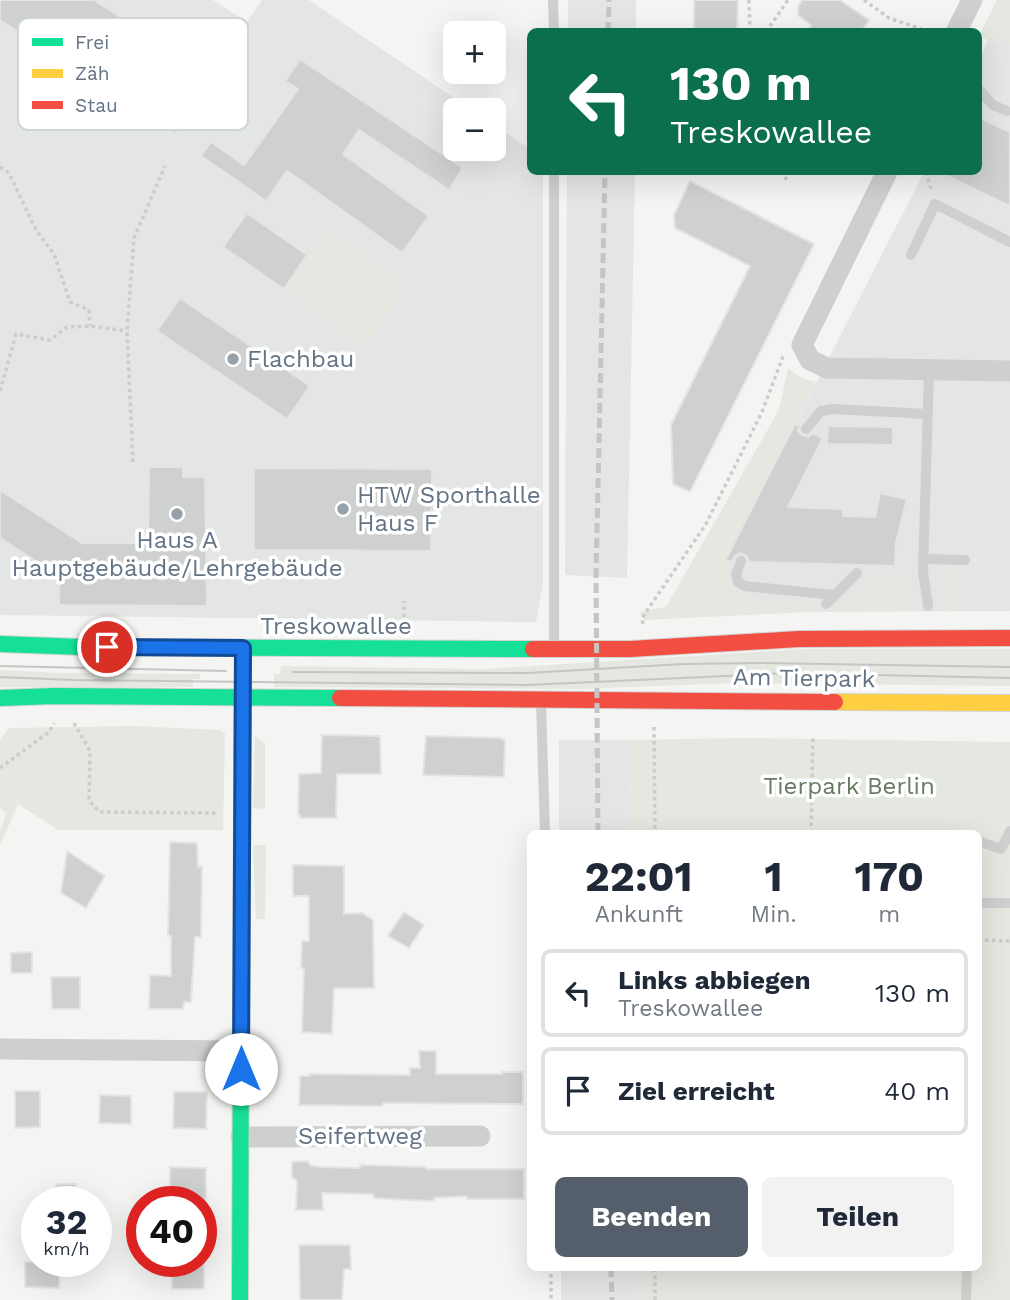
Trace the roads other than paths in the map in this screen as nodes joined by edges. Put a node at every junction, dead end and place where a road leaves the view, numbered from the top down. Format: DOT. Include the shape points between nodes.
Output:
graph roads {
  1 [pos="553,0"];
  2 [pos="972,0"];
  3 [pos="554,28"];
  4 [pos="958,28"];
  5 [pos="982,93"];
  6 [pos="1007,111"];
  7 [pos="554,175"];
  8 [pos="886,175"];
  9 [pos="1010,242"];
  10 [pos="911,255"];
  11 [pos="929,370"];
  12 [pos="1010,371"];
  13 [pos="928,414"];
  14 [pos="806,429"];
  15 [pos="923,559"];
  16 [pos="965,560"];
  17 [pos="741,561"];
  18 [pos="857,573"];
  19 [pos="928,606"];
  20 [pos="1010,638"];
  21 [pos="0,644"];
  22 [pos="243,648"];
  23 [pos="554,649"];
  24 [pos="630,649"];
  25 [pos="0,698"];
  26 [pos="243,698"];
  27 [pos="541,701"];
  28 [pos="1010,703"];
  29 [pos="545,830"];
  30 [pos="1010,831"];
  31 [pos="982,842"];
  32 [pos="982,902"];
  33 [pos="1010,903"];
  34 [pos="0,1049"];
  35 [pos="241,1051"];
  36 [pos="241,1136"];
  37 [pos="480,1136"];
  38 [pos="967,1271"];
  39 [pos="240,1300"];
  40 [pos="966,1300"];
  1 -- 3 [label="lane"];
  2 -- 4 [label="street"];
  5 -- 6 [label="lane"];
  7 -- 23 [label="lane"];
  8 -- 11 [label="street" via="802,345 810,360 827,368"];
  9 -- 10 [label="lane" via="935,205"];
  11 -- 12 [label="street"];
  11 -- 13 [label="lane"];
  13 -- 14 [label="lane" via="834,409 821,411"];
  13 -- 15 [label="lane"];
  15 -- 16 [label="lane"];
  15 -- 19 [label="lane"];
  17 -- 18 [label="lane" via="736,574 745,586 830,600"];
  20 -- 24 [label="main road, Am Tierpark" via="799,639"];
  21 -- 22 [label="main road, Treskowallee"];
  22 -- 23 [label="main road, Treskowallee"];
  22 -- 26 [label="main road"];
  23 -- 24 [label="main road, Treskowallee"];
  25 -- 26 [label="main road"];
  26 -- 27 [label="main road"];
  26 -- 35 [label="main road"];
  27 -- 28 [label="main road, Am Tierpark"];
  27 -- 29 [label="lane"];
  30 -- 31 [label="lane" via="1001,849"];
  32 -- 33 [label="lane"];
  34 -- 35 [label="street"];
  35 -- 36 [label="main road"];
  36 -- 37 [label="street, Seifertweg"];
  36 -- 39 [label="main road"];
  38 -- 40 [label="lane"];
}
